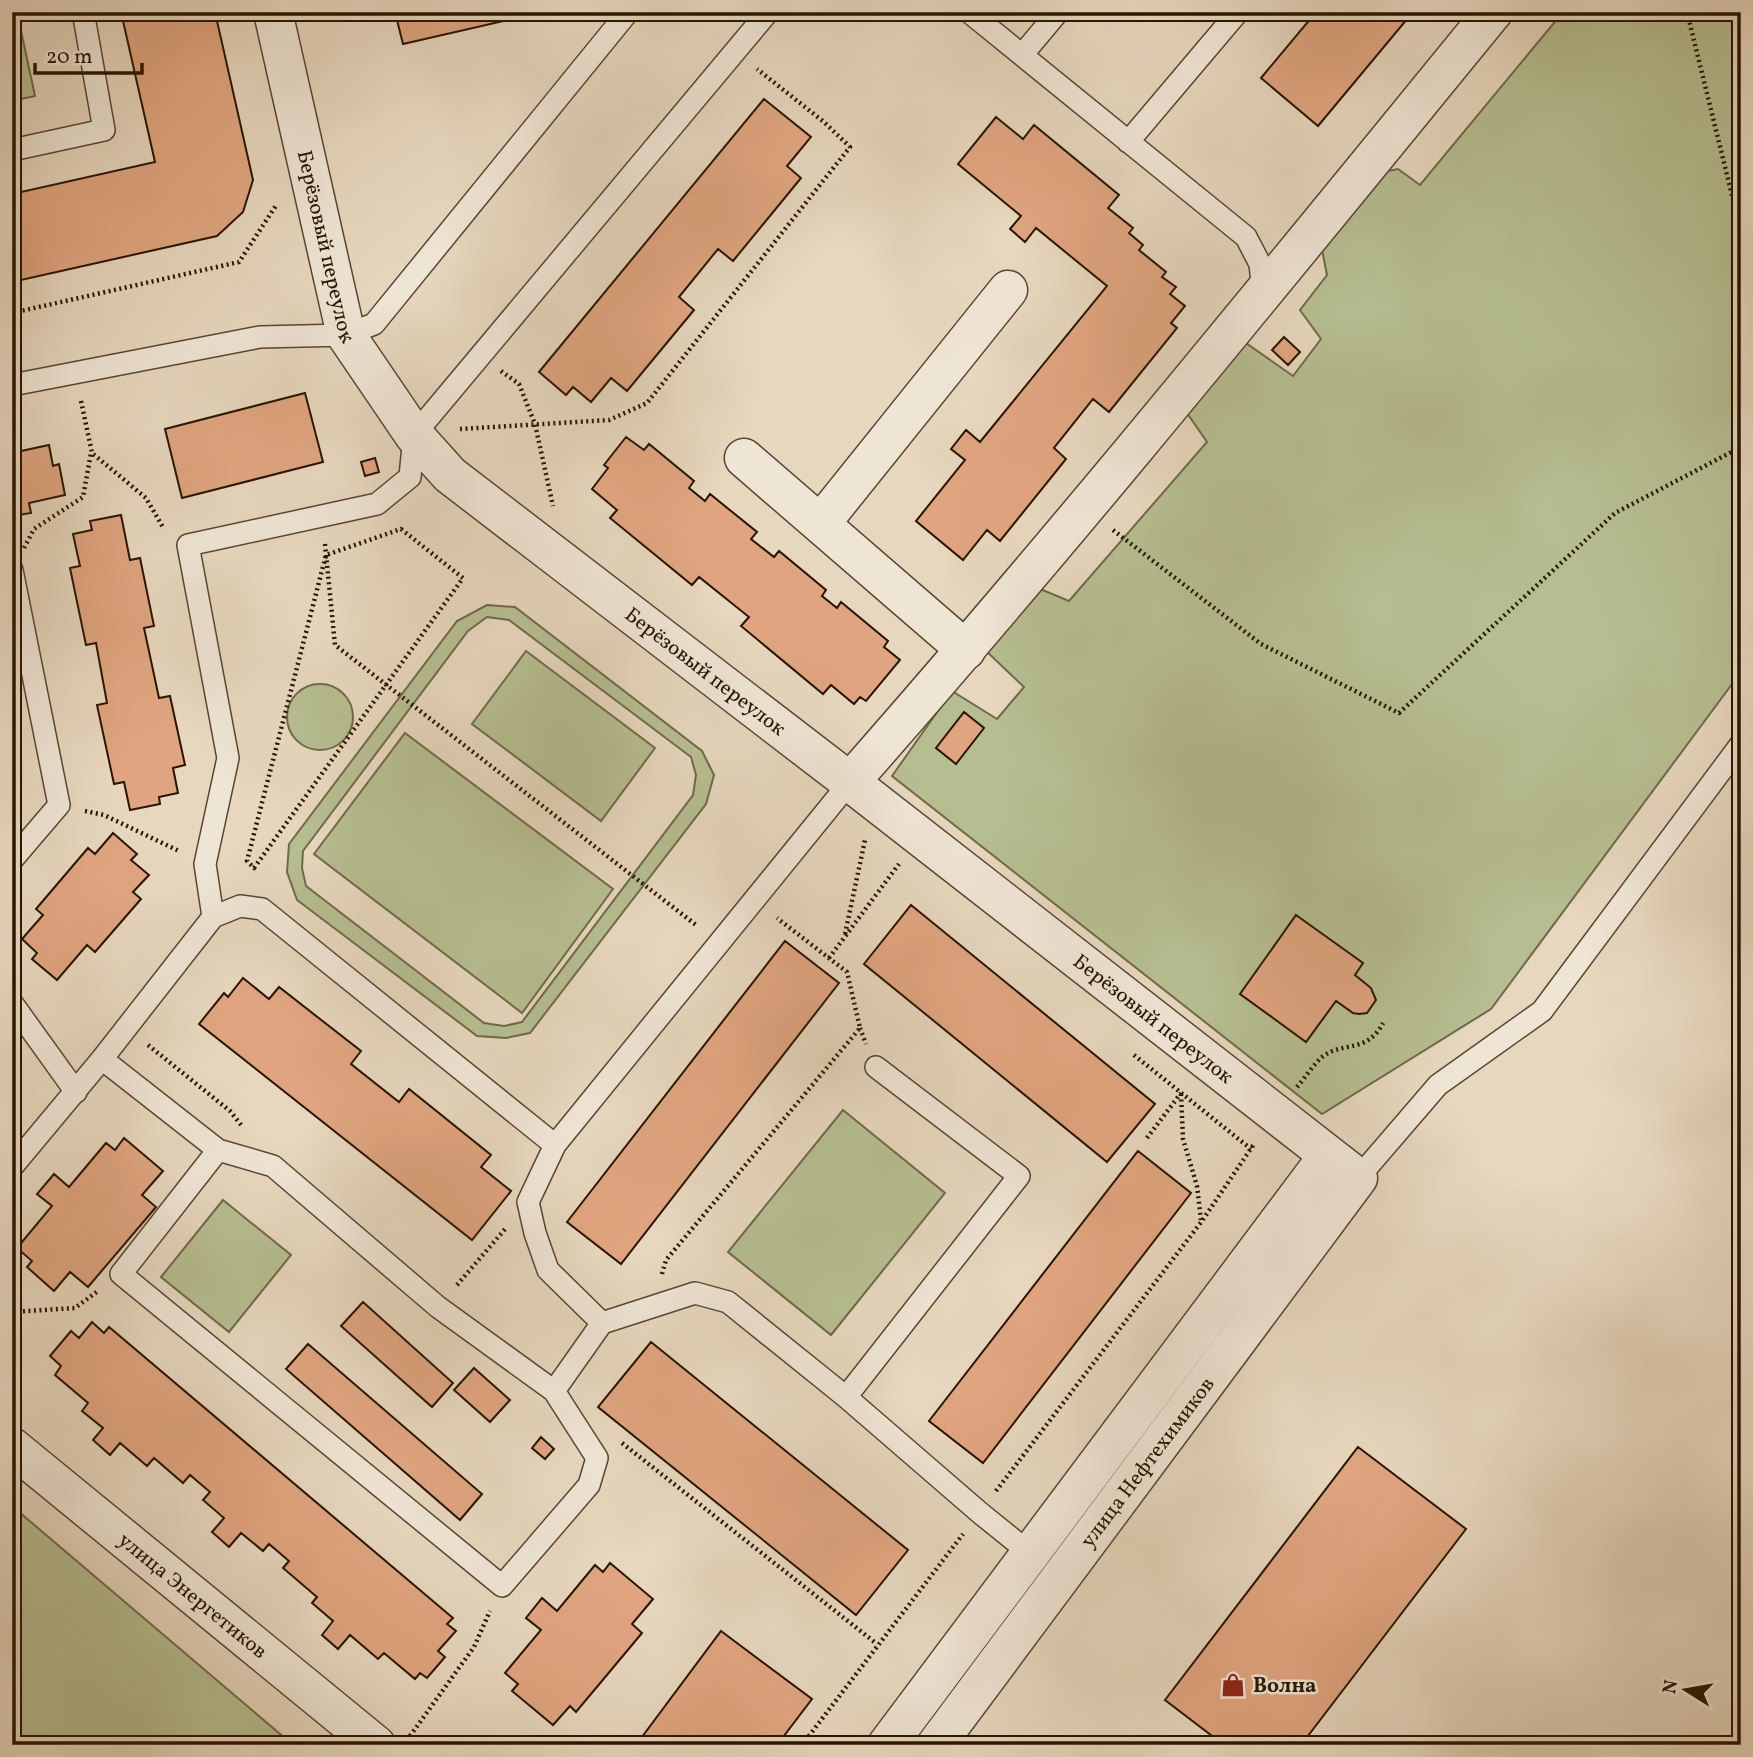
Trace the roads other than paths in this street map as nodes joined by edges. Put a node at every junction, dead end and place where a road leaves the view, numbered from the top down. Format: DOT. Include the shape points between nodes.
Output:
graph roads {
  1 [pos="79,12"];
  2 [pos="273,12"];
  3 [pos="628,12"];
  4 [pos="768,12"];
  5 [pos="1058,12"];
  6 [pos="1237,12"];
  7 [pos="1493,12"];
  8 [pos="975,14"];
  9 [pos="1022,55"];
  10 [pos="1128,142"];
  11 [pos="12,150"];
  12 [pos="1008,290"];
  13 [pos="1263,293"];
  14 [pos="346,335"];
  15 [pos="12,386"];
  16 [pos="432,432"];
  17 [pos="744,458"];
  18 [pos="821,523"];
  19 [pos="15,565"];
  20 [pos="966,650"];
  21 [pos="1741,744"];
  22 [pos="850,782"];
  23 [pos="12,860"];
  24 [pos="213,917"];
  25 [pos="12,1003"];
  26 [pos="102,1059"];
  27 [pos="876,1067"];
  28 [pos="76,1092"];
  29 [pos="555,1145"];
  30 [pos="219,1150"];
  31 [pos="1328,1156"];
  32 [pos="12,1167"];
  33 [pos="1358,1178"];
  34 [pos="602,1323"];
  35 [pos="554,1391"];
  36 [pos="846,1397"];
  37 [pos="12,1447"];
  38 [pos="1030,1553"];
  39 [pos="1060,1578"];
  40 [pos="376,1745"];
  41 [pos="887,1745"];
  42 [pos="936,1745"];
  1 -- 11 [label="lane" via="84,17 104,130"];
  2 -- 14 [label="street, Берёзовый переулок"];
  3 -- 14 [label="lane" via="374,324"];
  4 -- 16 [label="lane" via="481,354"];
  5 -- 9 [label="lane"];
  6 -- 10 [label="lane"];
  7 -- 13 [label="street"];
  8 -- 9 [label="lane"];
  9 -- 10 [label="lane"];
  10 -- 13 [label="lane" via="1246,237 1260,264"];
  12 -- 18 [label="street"];
  13 -- 20 [label="street"];
  14 -- 15 [label="lane" via="260,337"];
  14 -- 16 [label="street, Берёзовый переулок"];
  16 -- 22 [label="street, Берёзовый переулок" via="450,475"];
  16 -- 24 [label="lane" via="410,477 377,504 188,545 228,758 205,864"];
  17 -- 18 [label="street"];
  18 -- 20 [label="street"];
  19 -- 23 [label="lane" via="59,805"];
  20 -- 22 [label="street"];
  21 -- 33 [label="lane" via="1542,1010 1438,1085"];
  22 -- 29 [label="lane"];
  22 -- 31 [label="street, Берёзовый переулок"];
  24 -- 26 [label="lane"];
  24 -- 29 [label="lane" via="240,906 262,909"];
  25 -- 28 [label="lane"];
  26 -- 28 [label="lane"];
  26 -- 30 [label="lane"];
  27 -- 36 [label="lane" via="1019,1176"];
  28 -- 32 [label="lane"];
  29 -- 34 [label="lane" via="528,1202 535,1233 548,1269"];
  30 -- 35 [label="lane" via="273,1166 438,1307"];
  30 -- 35 [label="lane" via="121,1273 502,1586 589,1485 597,1458"];
  31 -- 33 [label="street, Берёзовый переулок"];
  31 -- 38 [label="street"];
  33 -- 39 [label="street, улица Нефтехимиков"];
  34 -- 35 [label="lane"];
  34 -- 36 [label="lane" via="695,1293 728,1302"];
  36 -- 38 [label="lane"];
  37 -- 40 [label="street, улица Энергетиков"];
  38 -- 39 [label="lane"];
  38 -- 41 [label="street"];
  39 -- 42 [label="street, улица Нефтехимиков"];
}
